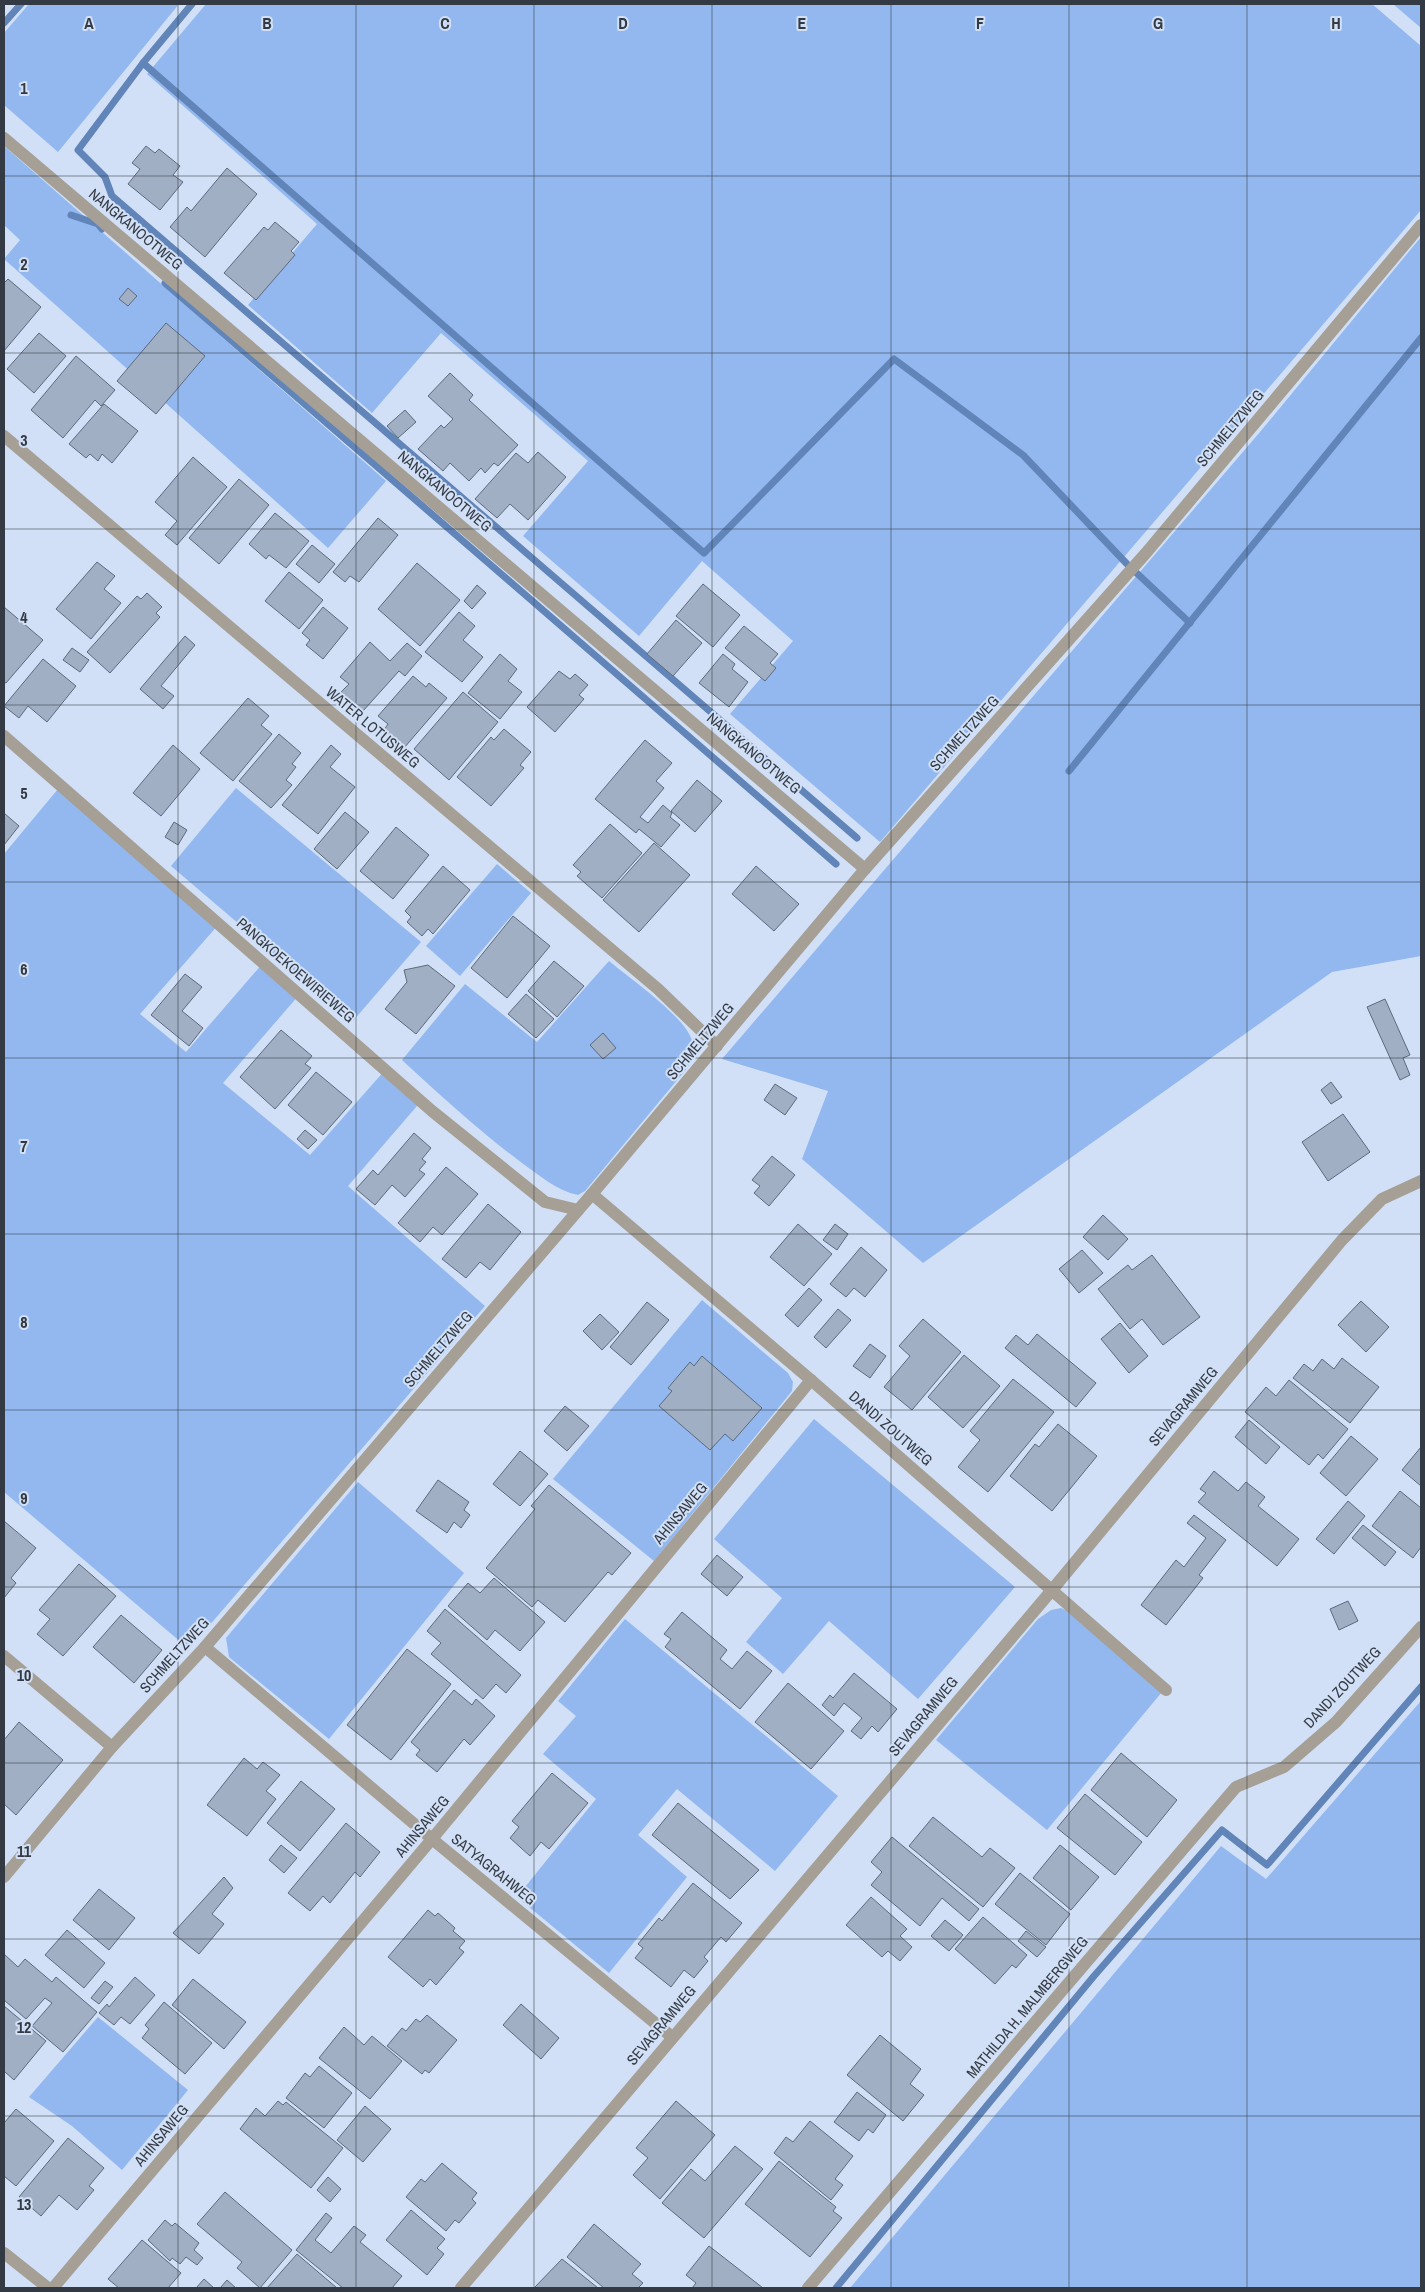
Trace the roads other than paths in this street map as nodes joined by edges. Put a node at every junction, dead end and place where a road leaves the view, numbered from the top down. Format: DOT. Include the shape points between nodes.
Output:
graph roads {
  1 [pos="4,138"];
  2 [pos="1421,225"];
  3 [pos="4,436"];
  4 [pos="4,736"];
  5 [pos="866,869"];
  6 [pos="717,1046"];
  7 [pos="1421,1181"];
  8 [pos="592,1194"];
  9 [pos="578,1210"];
  10 [pos="811,1380"];
  11 [pos="1052,1590"];
  12 [pos="1421,1627"];
  13 [pos="205,1647"];
  14 [pos="4,1656"];
  15 [pos="1166,1690"];
  16 [pos="112,1747"];
  17 [pos="1284,1767"];
  18 [pos="432,1839"];
  19 [pos="4,1877"];
  20 [pos="672,2037"];
  21 [pos="4,2253"];
  22 [pos="48,2288"];
  23 [pos="53,2288"];
  24 [pos="461,2288"];
  25 [pos="808,2288"];
  1 -- 5 [label="street, NANGKANOOTWEG"];
  2 -- 5 [label="street, SCHMELTZWEG" via="1146,553"];
  3 -- 6 [label="street, WATER LOTUSWEG" via="643,976"];
  4 -- 9 [label="street, PANGKOEKOEWIRIEWEG" via="432,1111 545,1202"];
  5 -- 6 [label="street, SCHMELTZWEG"];
  6 -- 8 [label="street, SCHMELTZWEG"];
  7 -- 11 [label="street, SEVAGRAMWEG" via="1382,1200 1342,1240"];
  8 -- 9 [label="street, SCHMELTZWEG"];
  8 -- 10 [label="street, DANDI ZOUTWEG"];
  9 -- 13 [label="street, SCHMELTZWEG"];
  10 -- 11 [label="street, DANDI ZOUTWEG"];
  10 -- 18 [label="street, AHINSAWEG"];
  11 -- 15 [label="street, DANDI ZOUTWEG"];
  11 -- 20 [label="street, SEVAGRAMWEG"];
  12 -- 17 [label="street, DANDI ZOUTWEG" via="1336,1722"];
  13 -- 16 [label="street, SCHMELTZWEG"];
  13 -- 18 [label="street, SATYAGRAHWEG"];
  14 -- 16 [label="street"];
  16 -- 19 [label="street, SCHMELTZWEG"];
  17 -- 25 [label="street, MATHILDA H. MALMBERGWEG" via="1236,1787"];
  18 -- 20 [label="street, SATYAGRAHWEG"];
  18 -- 23 [label="street, AHINSAWEG"];
  20 -- 24 [label="street, SEVAGRAMWEG"];
  21 -- 22 [label="street"];
}
